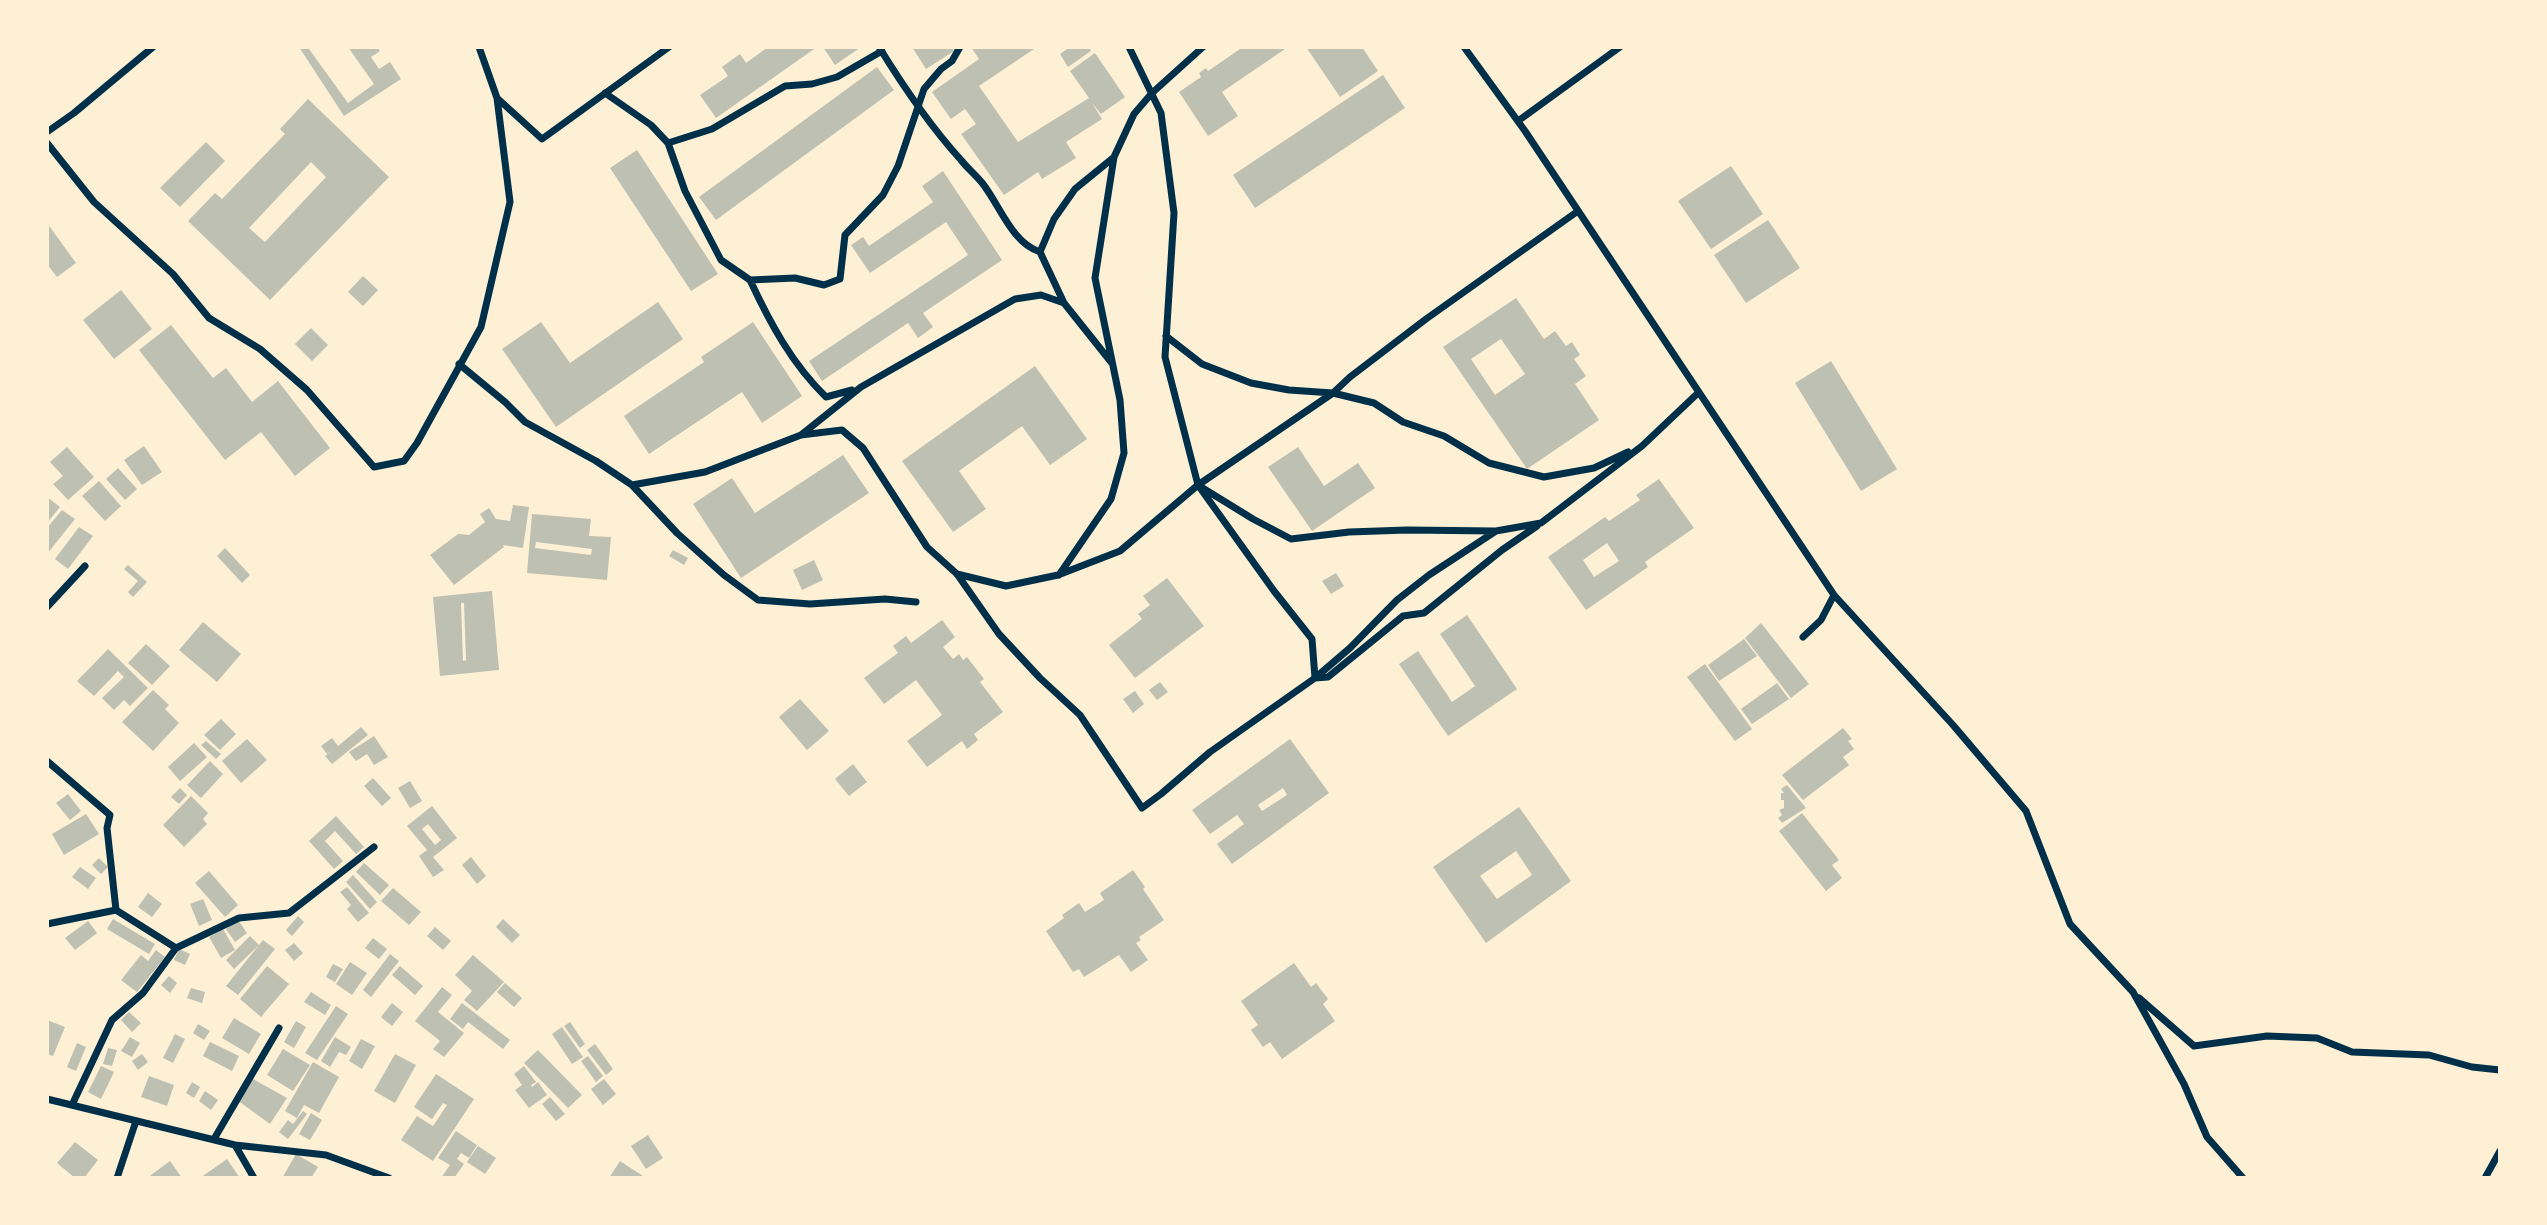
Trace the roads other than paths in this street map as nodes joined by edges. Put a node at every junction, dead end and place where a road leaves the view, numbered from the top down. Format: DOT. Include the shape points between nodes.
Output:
graph roads {
  1 [pos="153,47"];
  2 [pos="479,47"];
  3 [pos="669,47"];
  4 [pos="960,47"];
  5 [pos="1129,47"];
  6 [pos="1203,47"];
  7 [pos="1464,47"];
  8 [pos="1620,47"];
  9 [pos="880,49"];
  10 [pos="605,93"];
  11 [pos="1152,93"];
  12 [pos="496,98"];
  13 [pos="918,105"];
  14 [pos="1518,121"];
  15 [pos="47,132"];
  16 [pos="47,143"];
  17 [pos="668,143"];
  18 [pos="1114,158"];
  19 [pos="1578,211"];
  20 [pos="1041,252"];
  21 [pos="750,280"];
  22 [pos="1064,303"];
  23 [pos="1166,336"];
  24 [pos="459,364"];
  25 [pos="1113,364"];
  26 [pos="861,387"];
  27 [pos="1333,393"];
  28 [pos="1698,393"];
  29 [pos="801,435"];
  30 [pos="1642,446"];
  31 [pos="632,485"];
  32 [pos="1198,485"];
  33 [pos="1541,523"];
  34 [pos="1496,531"];
  35 [pos="85,566"];
  36 [pos="957,574"];
  37 [pos="1058,575"];
  38 [pos="1834,595"];
  39 [pos="916,602"];
  40 [pos="47,607"];
  41 [pos="1803,637"];
  42 [pos="1315,678"];
  43 [pos="47,761"];
  44 [pos="374,847"];
  45 [pos="116,910"];
  46 [pos="47,924"];
  47 [pos="176,948"];
  48 [pos="2133,993"];
  49 [pos="279,1028"];
  50 [pos="2500,1070"];
  51 [pos="47,1099"];
  52 [pos="72,1105"];
  53 [pos="136,1121"];
  54 [pos="214,1139"];
  55 [pos="234,1144"];
  56 [pos="2500,1151"];
  57 [pos="117,1178"];
  58 [pos="254,1178"];
  59 [pos="389,1178"];
  60 [pos="2244,1178"];
  61 [pos="2485,1178"];
  1 -- 15 [label="street"];
  2 -- 12 [label="street"];
  3 -- 10 [label="street"];
  4 -- 13 [label="street" via="924,89"];
  5 -- 11 [label="street"];
  6 -- 11 [label="street"];
  7 -- 14 [label="street"];
  8 -- 14 [label="street"];
  9 -- 13 [label="street"];
  9 -- 17 [label="street" via="837,77 785,86 712,129"];
  10 -- 12 [label="street" via="542,139"];
  10 -- 17 [label="street" via="651,125"];
  11 -- 18 [label="street" via="1134,114"];
  11 -- 23 [label="street" via="1161,113 1174,213"];
  12 -- 24 [label="street" via="510,202 481,327"];
  13 -- 20 [label="street" via="986,188 1025,245"];
  13 -- 21 [label="street" via="883,195 845,235 840,279 824,285 795,278"];
  14 -- 19 [label="street"];
  16 -- 24 [label="street" via="94,202 173,274 209,318 260,348 307,390 374,467 404,461"];
  17 -- 21 [label="street" via="685,191 721,260"];
  18 -- 20 [label="street" via="1074,189 1054,219"];
  18 -- 25 [label="street" via="1095,278"];
  19 -- 27 [label="street" via="1426,319"];
  19 -- 28 [label="street"];
  20 -- 22 [label="street"];
  21 -- 26 [label="street" via="771,326 826,397"];
  22 -- 25 [label="street"];
  22 -- 26 [label="street" via="1041,295 1015,299"];
  23 -- 27 [label="street" via="1202,364 1251,383"];
  23 -- 32 [label="street" via="1165,357"];
  24 -- 31 [label="street" via="525,422"];
  25 -- 37 [label="street" via="1124,453 1111,499"];
  26 -- 29 [label="street"];
  27 -- 30 [label="street" via="1374,403 1489,463 1544,477 1594,468"];
  27 -- 32 [label="street"];
  28 -- 30 [label="street"];
  28 -- 38 [label="street"];
  29 -- 31 [label="street" via="705,472"];
  29 -- 36 [label="street" via="842,430 863,448 927,547"];
  30 -- 33 [label="street"];
  31 -- 39 [label="street" via="677,533 758,600"];
  32 -- 34 [label="street" via="1291,539 1349,532"];
  32 -- 37 [label="street" via="1120,551"];
  32 -- 42 [label="street" via="1312,639"];
  33 -- 34 [label="street"];
  33 -- 42 [label="street" via="1424,612 1403,616 1328,677"];
  34 -- 42 [label="street" via="1407,592"];
  35 -- 40 [label="street"];
  36 -- 37 [label="street" via="1006,586"];
  36 -- 42 [label="street" via="999,634 1080,715 1142,807"];
  38 -- 41 [label="street" via="1821,621"];
  38 -- 48 [label="street" via="2026,811 2070,924"];
  43 -- 45 [label="street" via="110,815 107,828"];
  44 -- 47 [label="street" via="289,913 239,918"];
  45 -- 46 [label="street"];
  45 -- 47 [label="street"];
  47 -- 52 [label="street" via="143,993 112,1020"];
  48 -- 50 [label="street" via="2194,1046 2267,1035 2317,1038 2353,1052 2429,1055"];
  48 -- 60 [label="street" via="2185,1084 2207,1137"];
  49 -- 54 [label="street"];
  51 -- 52 [label="street"];
  52 -- 53 [label="street"];
  53 -- 54 [label="street"];
  53 -- 57 [label="street"];
  54 -- 55 [label="street"];
  55 -- 58 [label="street"];
  55 -- 59 [label="street" via="326,1155"];
  56 -- 61 [label="street"];
}
